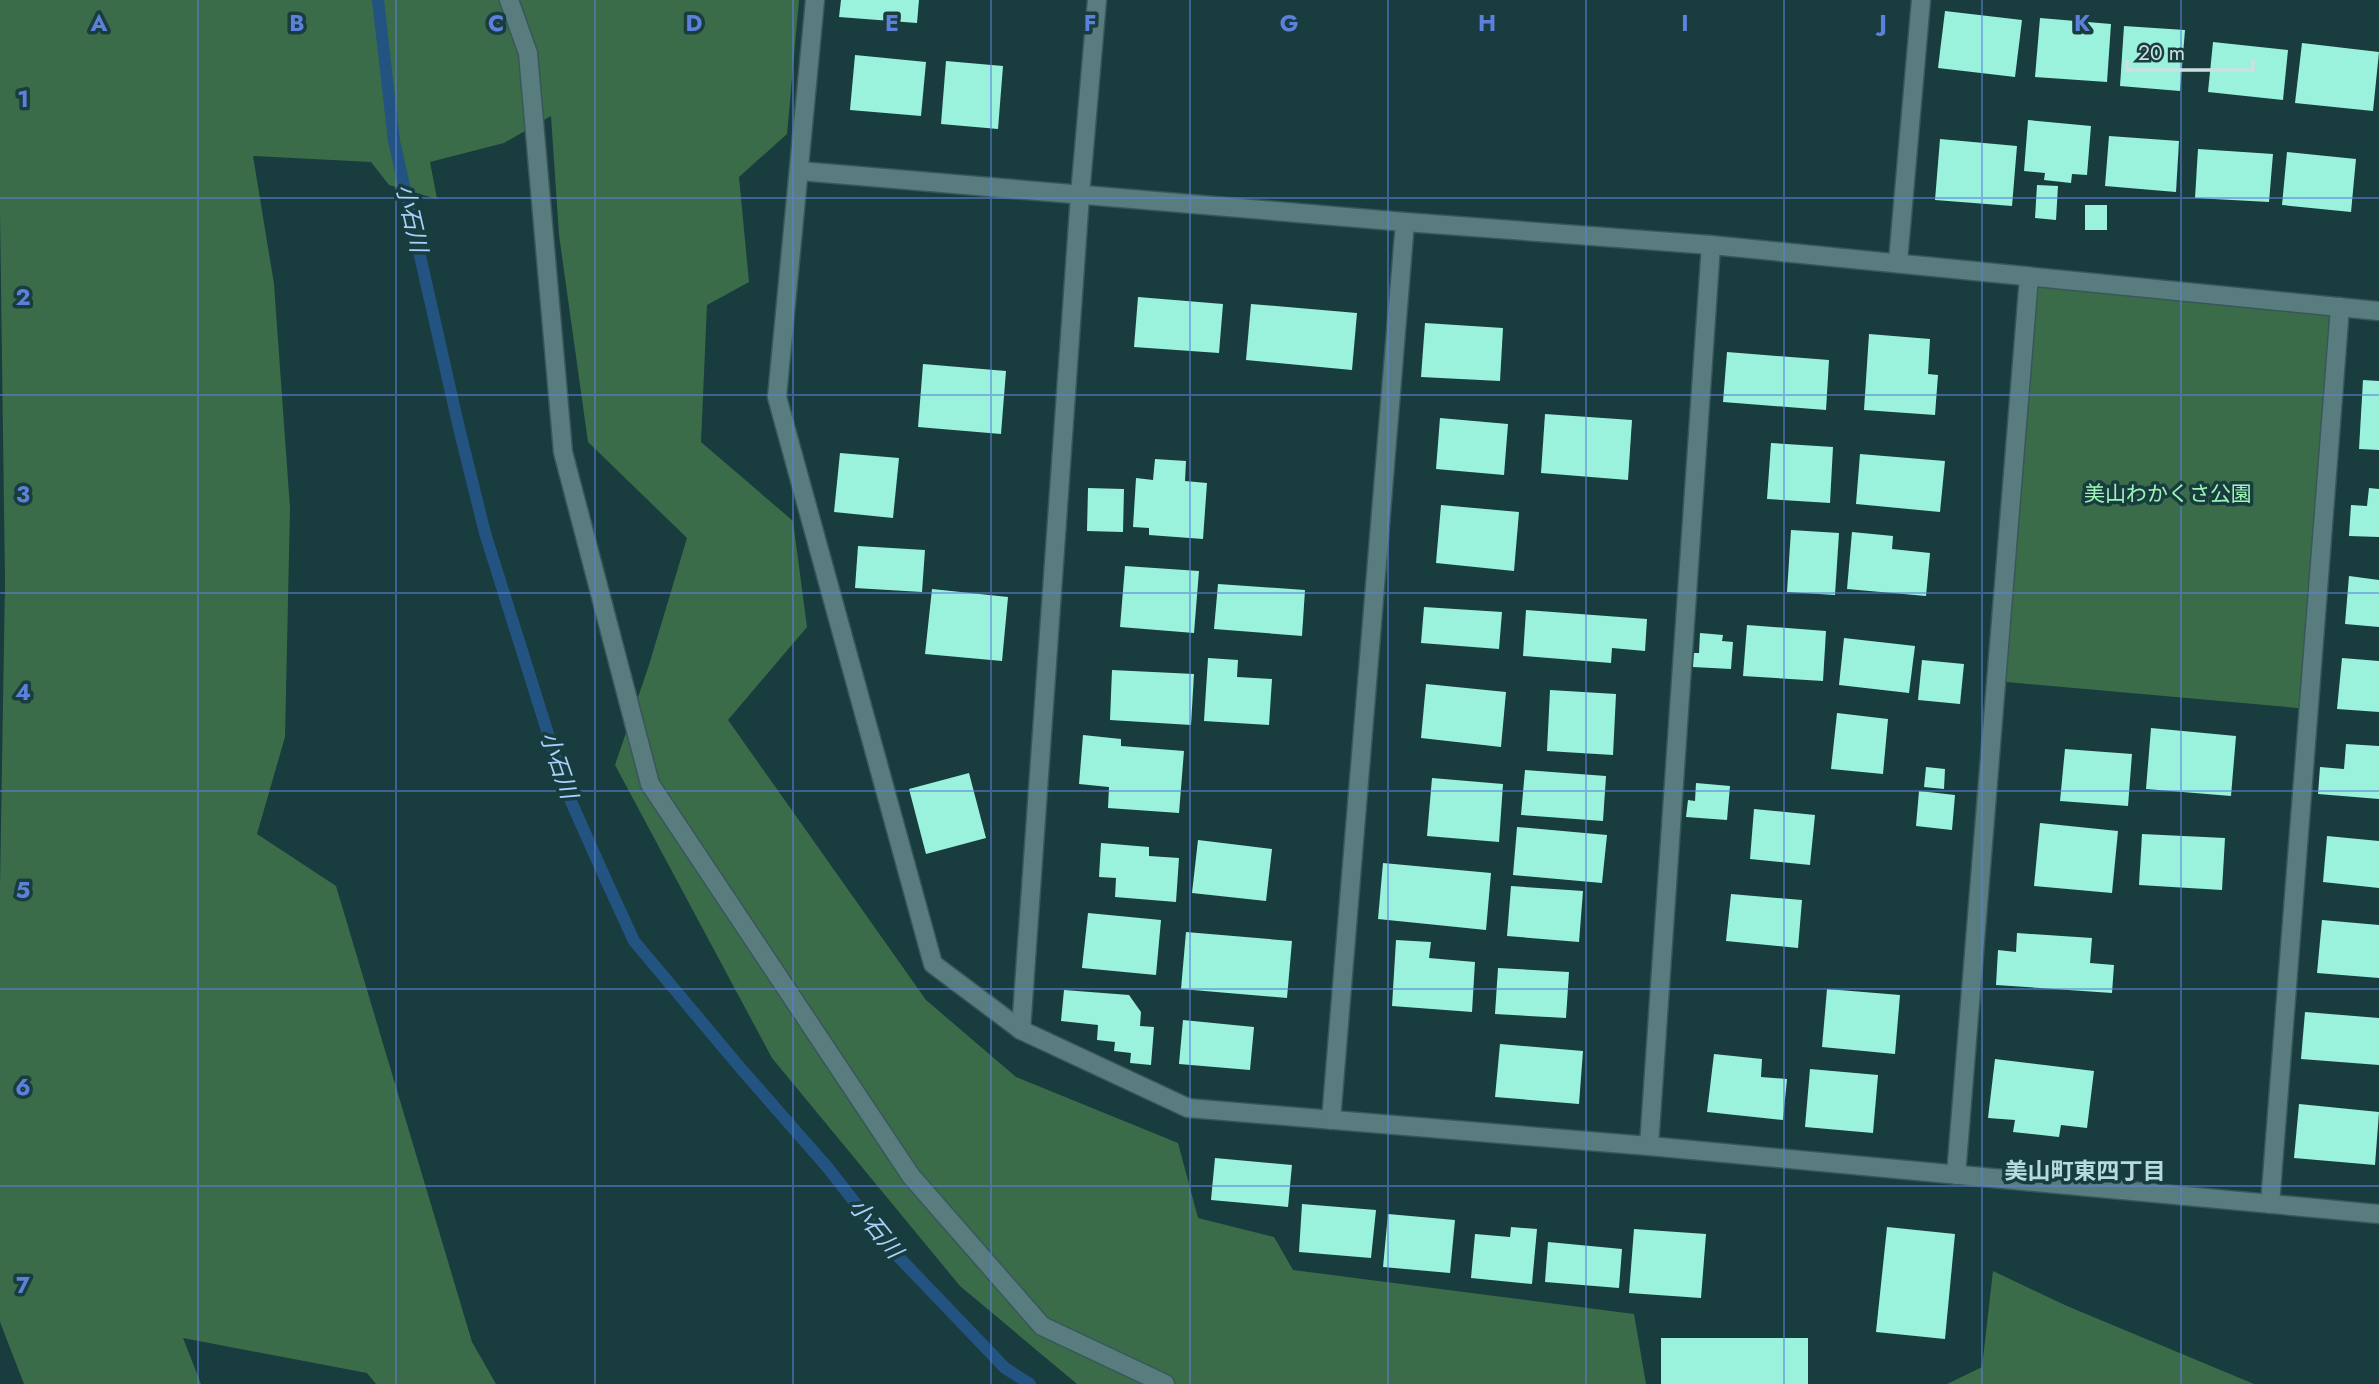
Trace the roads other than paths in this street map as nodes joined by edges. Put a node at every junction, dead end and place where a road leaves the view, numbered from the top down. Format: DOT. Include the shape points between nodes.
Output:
graph roads {
  1 [pos="509,0"];
  2 [pos="815,0"];
  3 [pos="1097,0"];
  4 [pos="1921,0"];
  5 [pos="800,171"];
  6 [pos="1080,195"];
  7 [pos="1405,222"];
  8 [pos="1711,245"];
  9 [pos="1898,261"];
  10 [pos="2029,277"];
  11 [pos="2340,307"];
  12 [pos="2379,311"];
  13 [pos="1021,1030"];
  14 [pos="1331,1120"];
  15 [pos="1649,1146"];
  16 [pos="1956,1175"];
  17 [pos="2270,1204"];
  18 [pos="2379,1214"];
  19 [pos="1166,1384"];
  1 -- 19 [label="street" via="528,53 563,452 650,784 911,1176 1042,1326"];
  2 -- 5 [label="street"];
  3 -- 6 [label="street"];
  4 -- 9 [label="street"];
  5 -- 6 [label="street"];
  5 -- 13 [label="street" via="778,397 933,964"];
  6 -- 7 [label="street"];
  6 -- 13 [label="street"];
  7 -- 8 [label="street"];
  7 -- 14 [label="street"];
  8 -- 9 [label="street"];
  8 -- 15 [label="street"];
  9 -- 10 [label="street"];
  10 -- 11 [label="street"];
  10 -- 16 [label="street"];
  11 -- 12 [label="street"];
  11 -- 17 [label="street"];
  13 -- 14 [label="street" via="1188,1108"];
  14 -- 15 [label="street"];
  15 -- 16 [label="street"];
  16 -- 17 [label="street"];
  17 -- 18 [label="street"];
}
